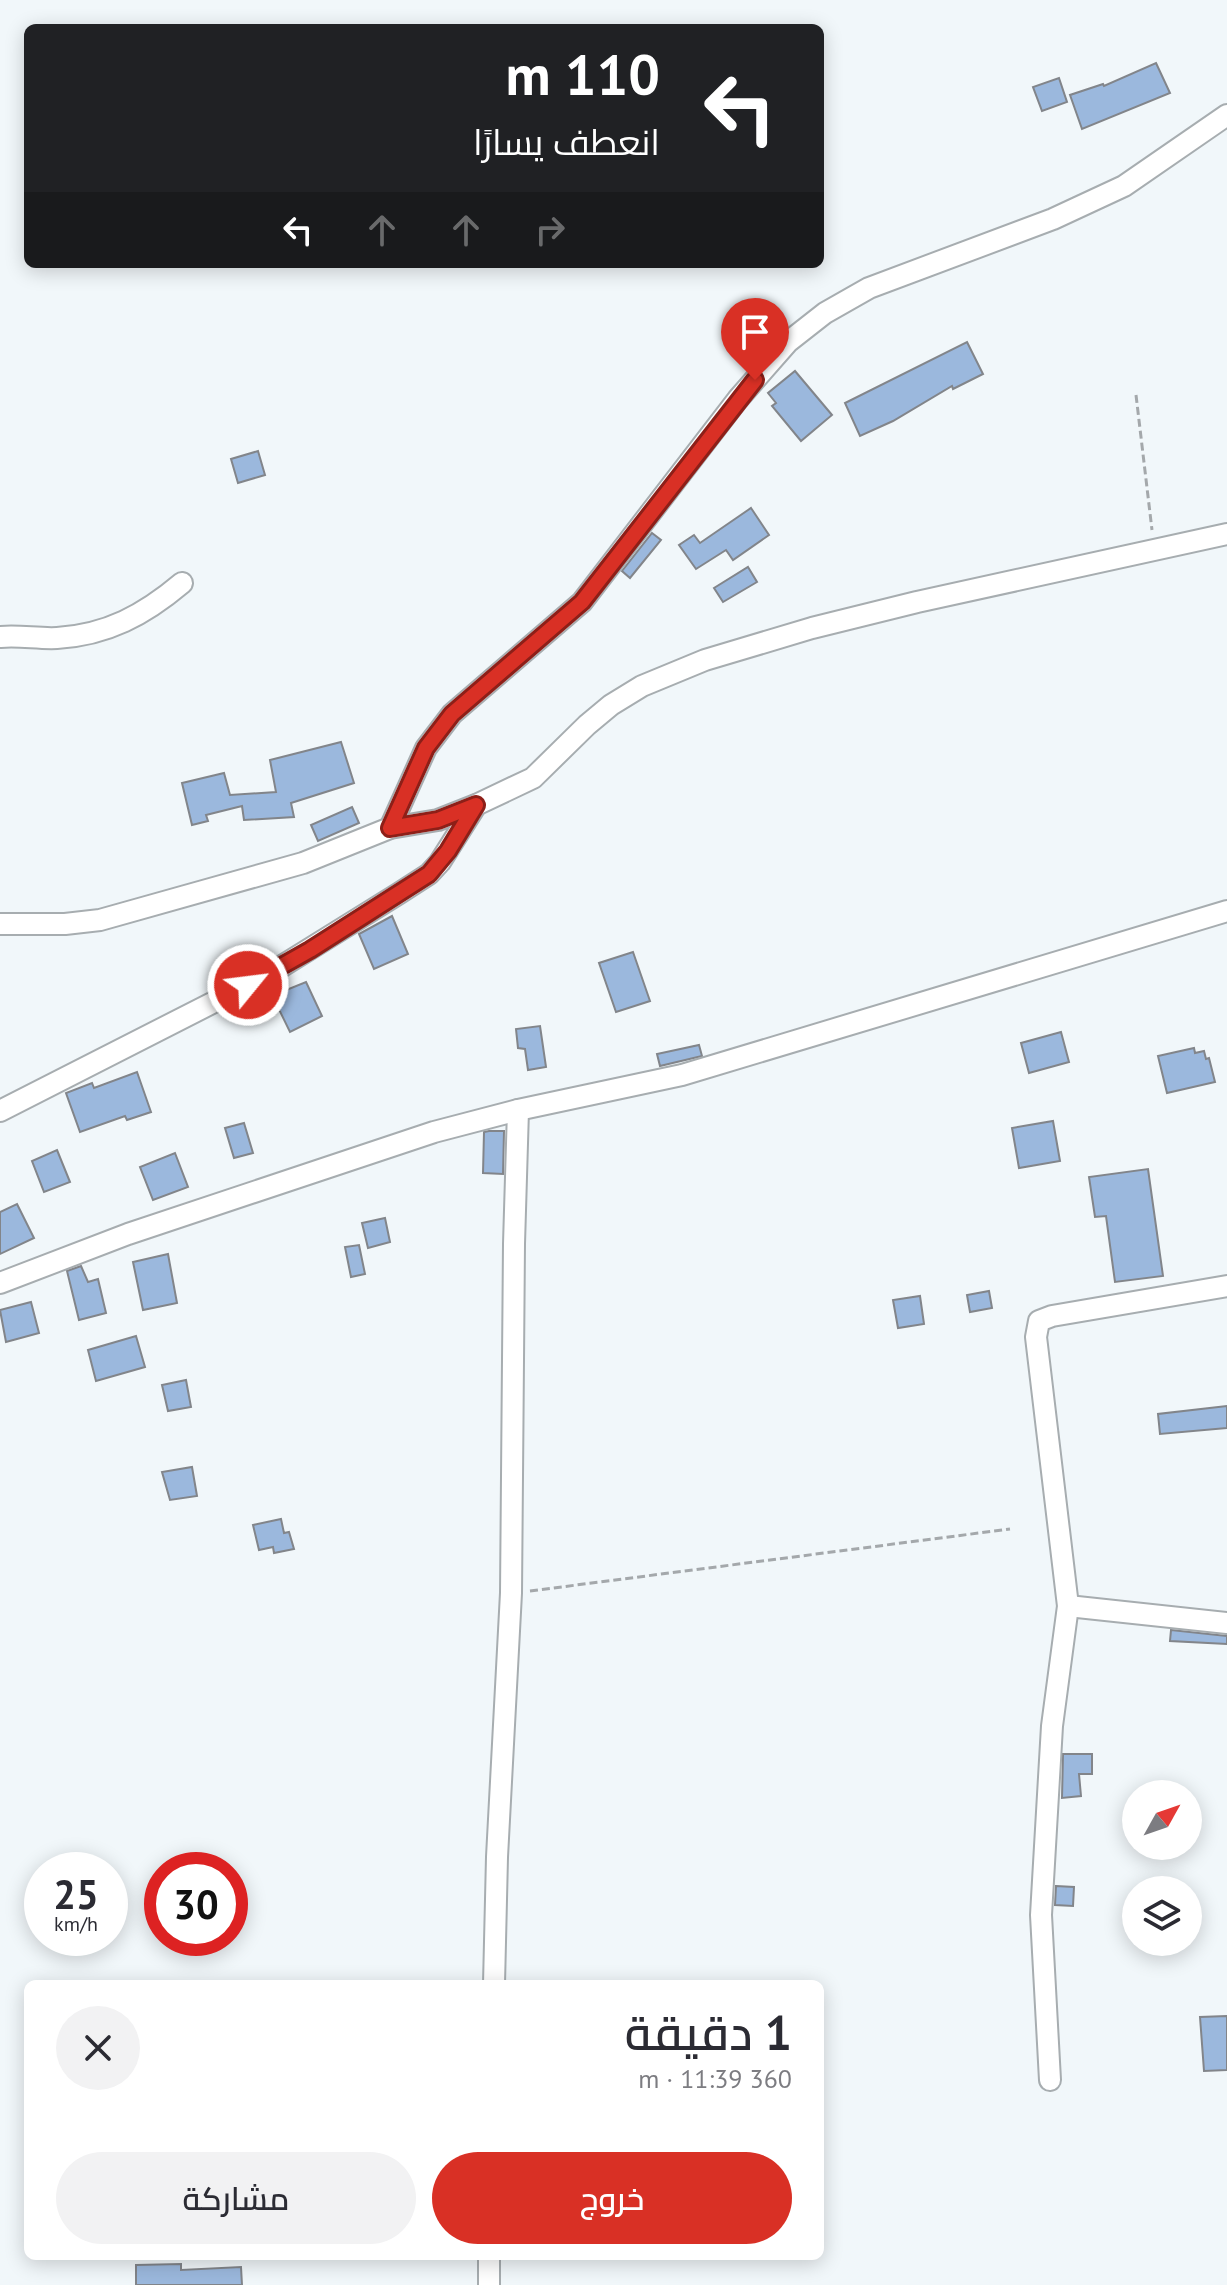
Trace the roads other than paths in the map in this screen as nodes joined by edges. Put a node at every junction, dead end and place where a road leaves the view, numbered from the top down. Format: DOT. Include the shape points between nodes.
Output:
graph roads {
  1 [pos="1227,115"];
  2 [pos="1227,534"];
  3 [pos="182,583"];
  4 [pos="0,637"];
  5 [pos="476,805"];
  6 [pos="390,828"];
  7 [pos="1227,911"];
  8 [pos="0,924"];
  9 [pos="518,1110"];
  10 [pos="0,1111"];
  11 [pos="0,1283"];
  12 [pos="1227,1286"];
  13 [pos="1068,1606"];
  14 [pos="1227,1623"];
  15 [pos="494,1980"];
  16 [pos="1050,2080"];
  17 [pos="489,2260"];
  18 [pos="489,2285"];
  1 -- 6 [label="street" via="1124,186 1053,219 869,288 788,342 582,602 452,714 426,748"];
  2 -- 5 [label="street" via="902,605 705,660 621,699 533,778"];
  3 -- 4 [label="street" via="155,606 102,632"];
  5 -- 6 [label="street" via="438,820"];
  5 -- 10 [label="street" via="440,862 398,894 243,988"];
  6 -- 8 [label="street" via="303,863 100,920"];
  7 -- 9 [label="street" via="682,1075"];
  9 -- 11 [label="street" via="434,1132 143,1229"];
  9 -- 15 [label="street" via="511,1593"];
  12 -- 13 [label="street" via="1039,1321 1036,1337"];
  13 -- 14 [label="street"];
  13 -- 16 [label="street" via="1052,1726 1041,1915"];
  17 -- 18 [label="street"];
}
